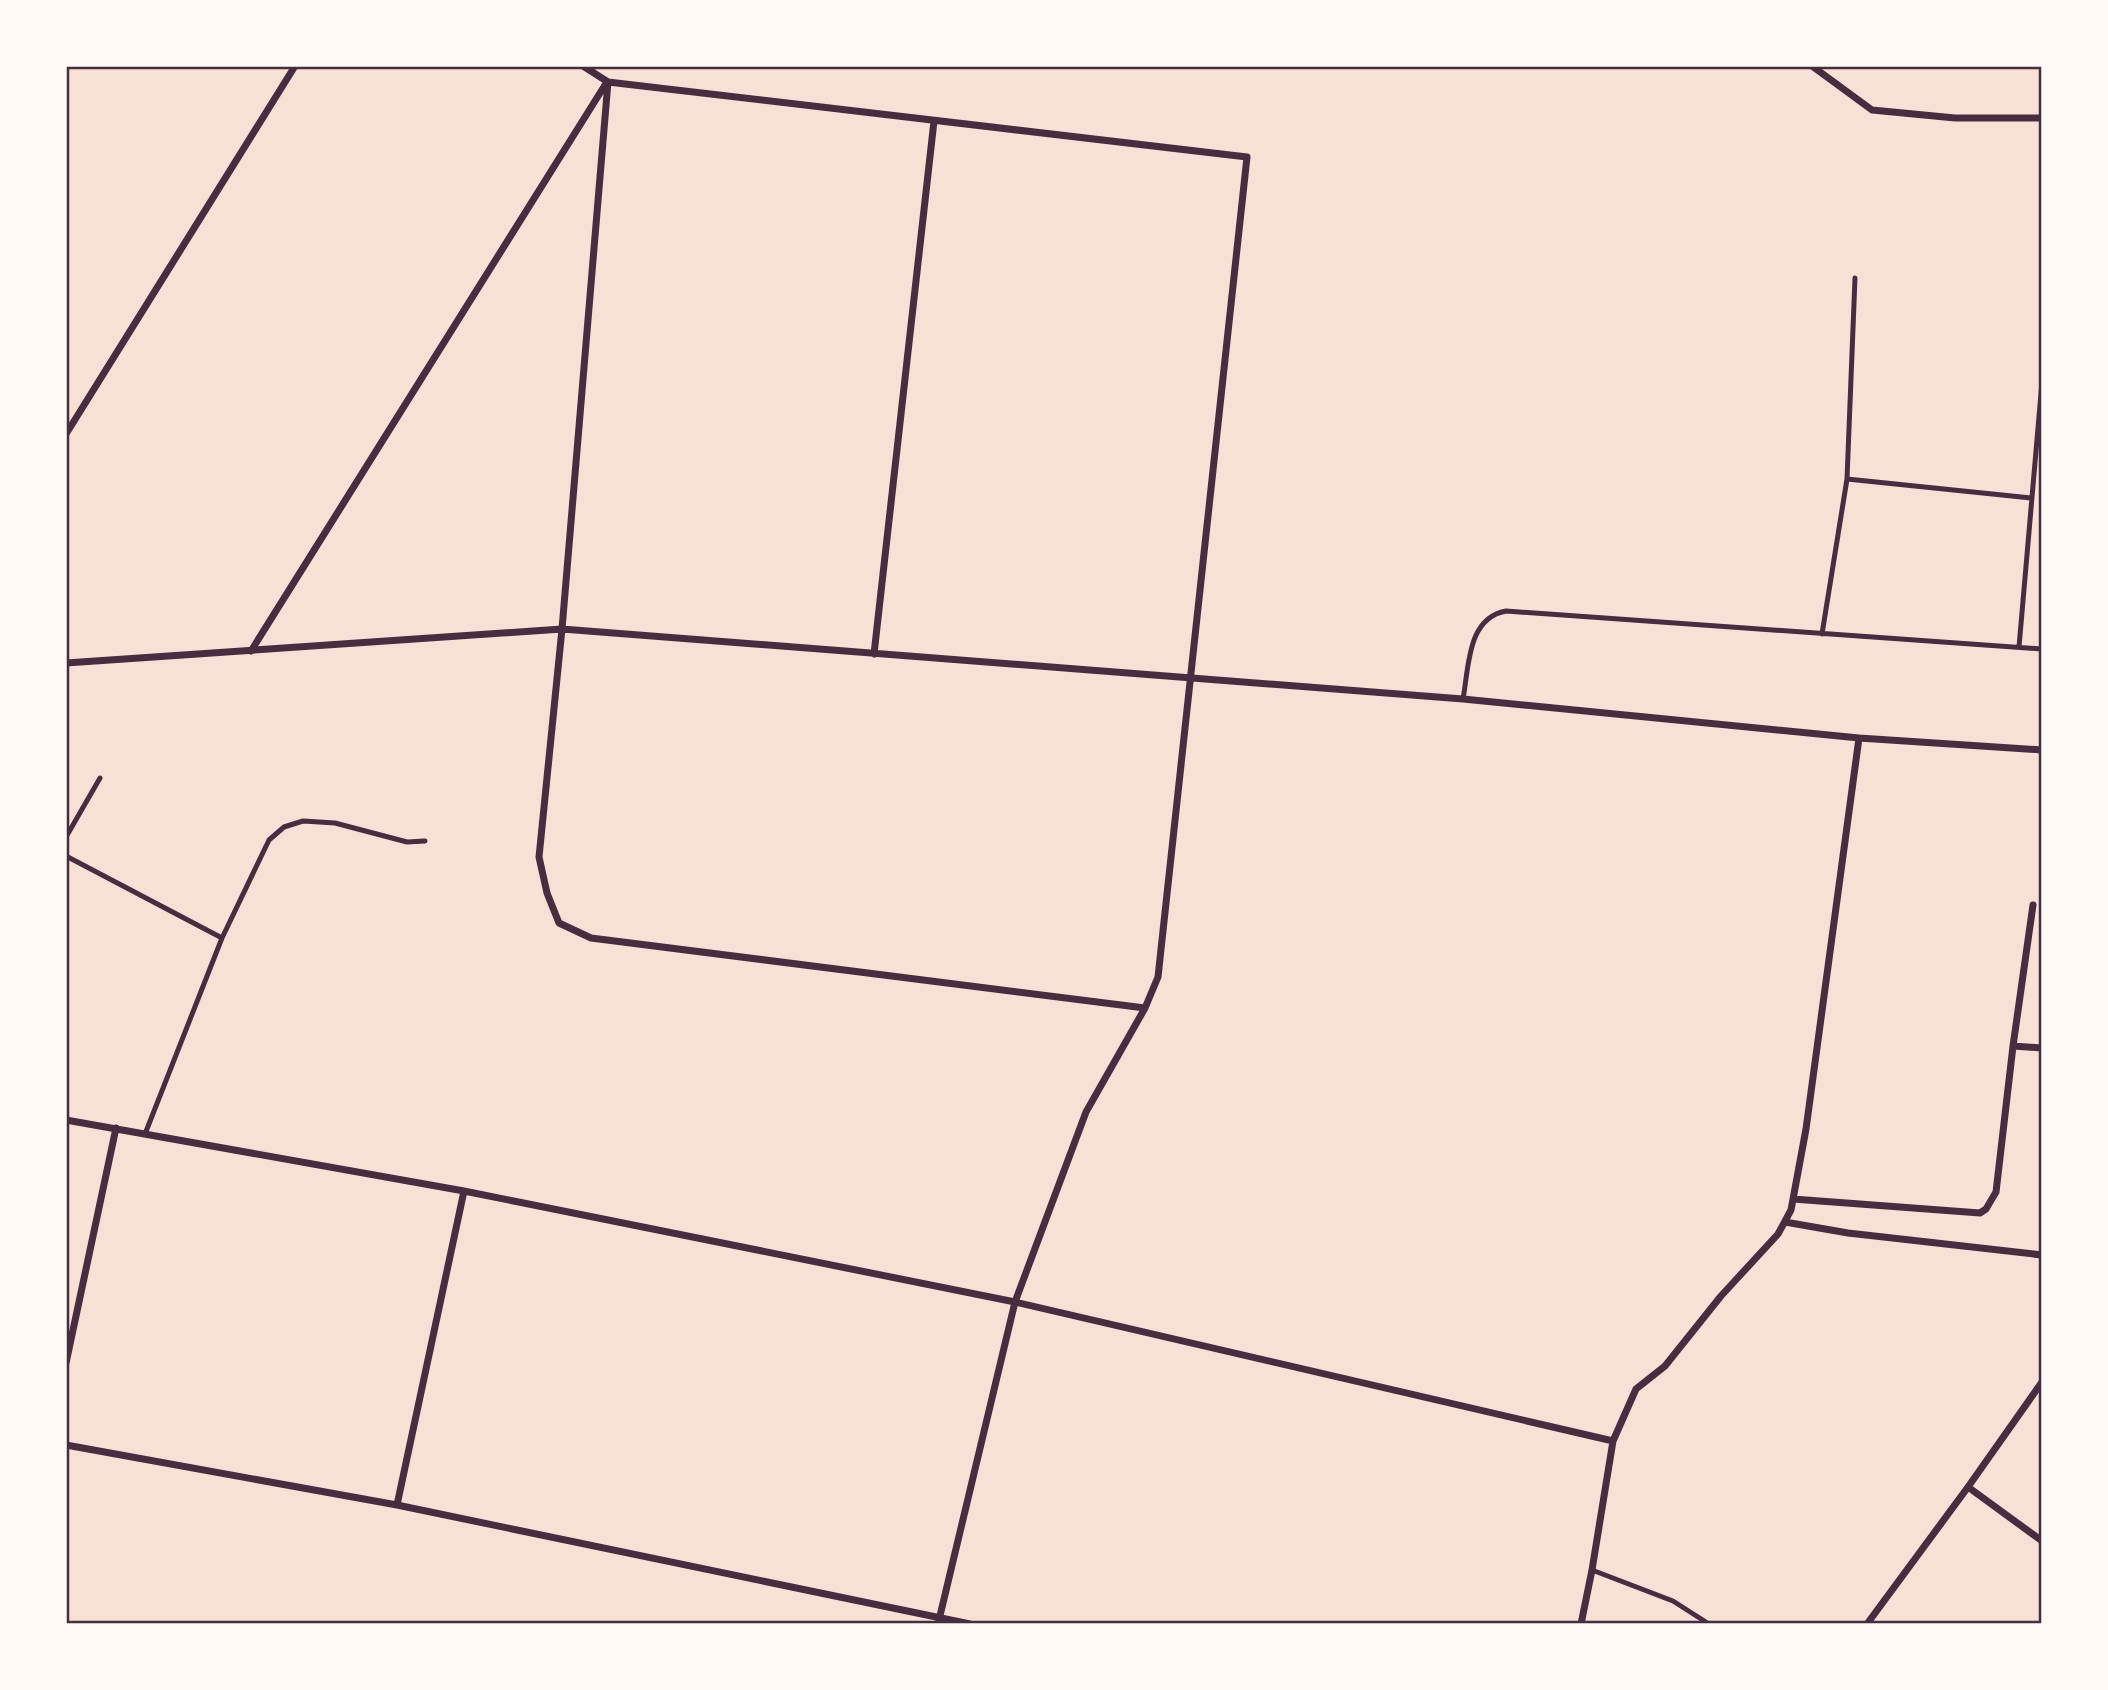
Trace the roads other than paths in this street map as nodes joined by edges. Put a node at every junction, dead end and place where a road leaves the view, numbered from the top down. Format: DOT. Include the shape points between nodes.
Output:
graph roads {
  1 [pos="295,66"];
  2 [pos="583,66"];
  3 [pos="1812,66"];
  4 [pos="608,82"];
  5 [pos="2042,118"];
  6 [pos="934,121"];
  7 [pos="1855,278"];
  8 [pos="2042,382"];
  9 [pos="66,434"];
  10 [pos="1847,479"];
  11 [pos="2031,498"];
  12 [pos="562,629"];
  13 [pos="1822,634"];
  14 [pos="2019,647"];
  15 [pos="2042,649"];
  16 [pos="251,652"];
  17 [pos="874,654"];
  18 [pos="66,663"];
  19 [pos="1189,678"];
  20 [pos="1463,699"];
  21 [pos="1859,738"];
  22 [pos="2042,750"];
  23 [pos="100,778"];
  24 [pos="66,837"];
  25 [pos="425,841"];
  26 [pos="66,856"];
  27 [pos="2033,905"];
  28 [pos="222,938"];
  29 [pos="1145,1008"];
  30 [pos="2013,1046"];
  31 [pos="2042,1048"];
  32 [pos="66,1121"];
  33 [pos="116,1128"];
  34 [pos="145,1134"];
  35 [pos="464,1191"];
  36 [pos="1793,1199"];
  37 [pos="1785,1222"];
  38 [pos="2042,1255"];
  39 [pos="1015,1302"];
  40 [pos="66,1363"];
  41 [pos="2042,1382"];
  42 [pos="1613,1441"];
  43 [pos="66,1445"];
  44 [pos="1968,1487"];
  45 [pos="397,1505"];
  46 [pos="2042,1541"];
  47 [pos="1592,1570"];
  48 [pos="938,1620"];
  49 [pos="970,1623"];
  50 [pos="1581,1623"];
  51 [pos="1709,1623"];
  52 [pos="1867,1623"];
  1 -- 9 [label="street"];
  2 -- 4 [label="street"];
  3 -- 5 [label="street" via="1872,110 1955,118"];
  4 -- 6 [label="street"];
  4 -- 12 [label="street"];
  4 -- 16 [label="street"];
  6 -- 17 [label="street"];
  6 -- 19 [label="street" via="1247,157"];
  7 -- 10 [label="lane"];
  8 -- 11 [label="lane"];
  10 -- 11 [label="lane"];
  10 -- 13 [label="lane"];
  11 -- 14 [label="lane"];
  12 -- 16 [label="street"];
  12 -- 17 [label="street"];
  12 -- 29 [label="street" via="539,857 559,923 591,938"];
  13 -- 14 [label="lane"];
  13 -- 20 [label="lane" via="1506,611 1484,620 1475,634"];
  14 -- 15 [label="lane"];
  16 -- 18 [label="street"];
  17 -- 19 [label="street"];
  19 -- 20 [label="street"];
  19 -- 29 [label="street" via="1158,977"];
  20 -- 21 [label="street"];
  21 -- 22 [label="street"];
  21 -- 36 [label="street"];
  23 -- 24 [label="lane"];
  25 -- 28 [label="lane" via="407,842 335,823 303,821 284,827 269,840"];
  26 -- 28 [label="lane"];
  27 -- 30 [label="street"];
  28 -- 34 [label="lane"];
  29 -- 39 [label="street" via="1086,1112"];
  30 -- 31 [label="street"];
  30 -- 36 [label="street" via="1996,1192 1986,1209 1980,1213"];
  32 -- 33 [label="street"];
  33 -- 34 [label="street"];
  33 -- 40 [label="street"];
  34 -- 35 [label="street"];
  35 -- 39 [label="street"];
  35 -- 45 [label="street"];
  36 -- 37 [label="street"];
  37 -- 38 [label="street"];
  37 -- 42 [label="street" via="1665,1366 1636,1389"];
  39 -- 42 [label="street"];
  39 -- 48 [label="street"];
  41 -- 44 [label="street"];
  42 -- 47 [label="street"];
  43 -- 45 [label="street"];
  44 -- 46 [label="street"];
  44 -- 52 [label="street"];
  45 -- 48 [label="street"];
  47 -- 50 [label="street"];
  47 -- 51 [label="lane" via="1673,1601"];
  48 -- 49 [label="street"];
}
